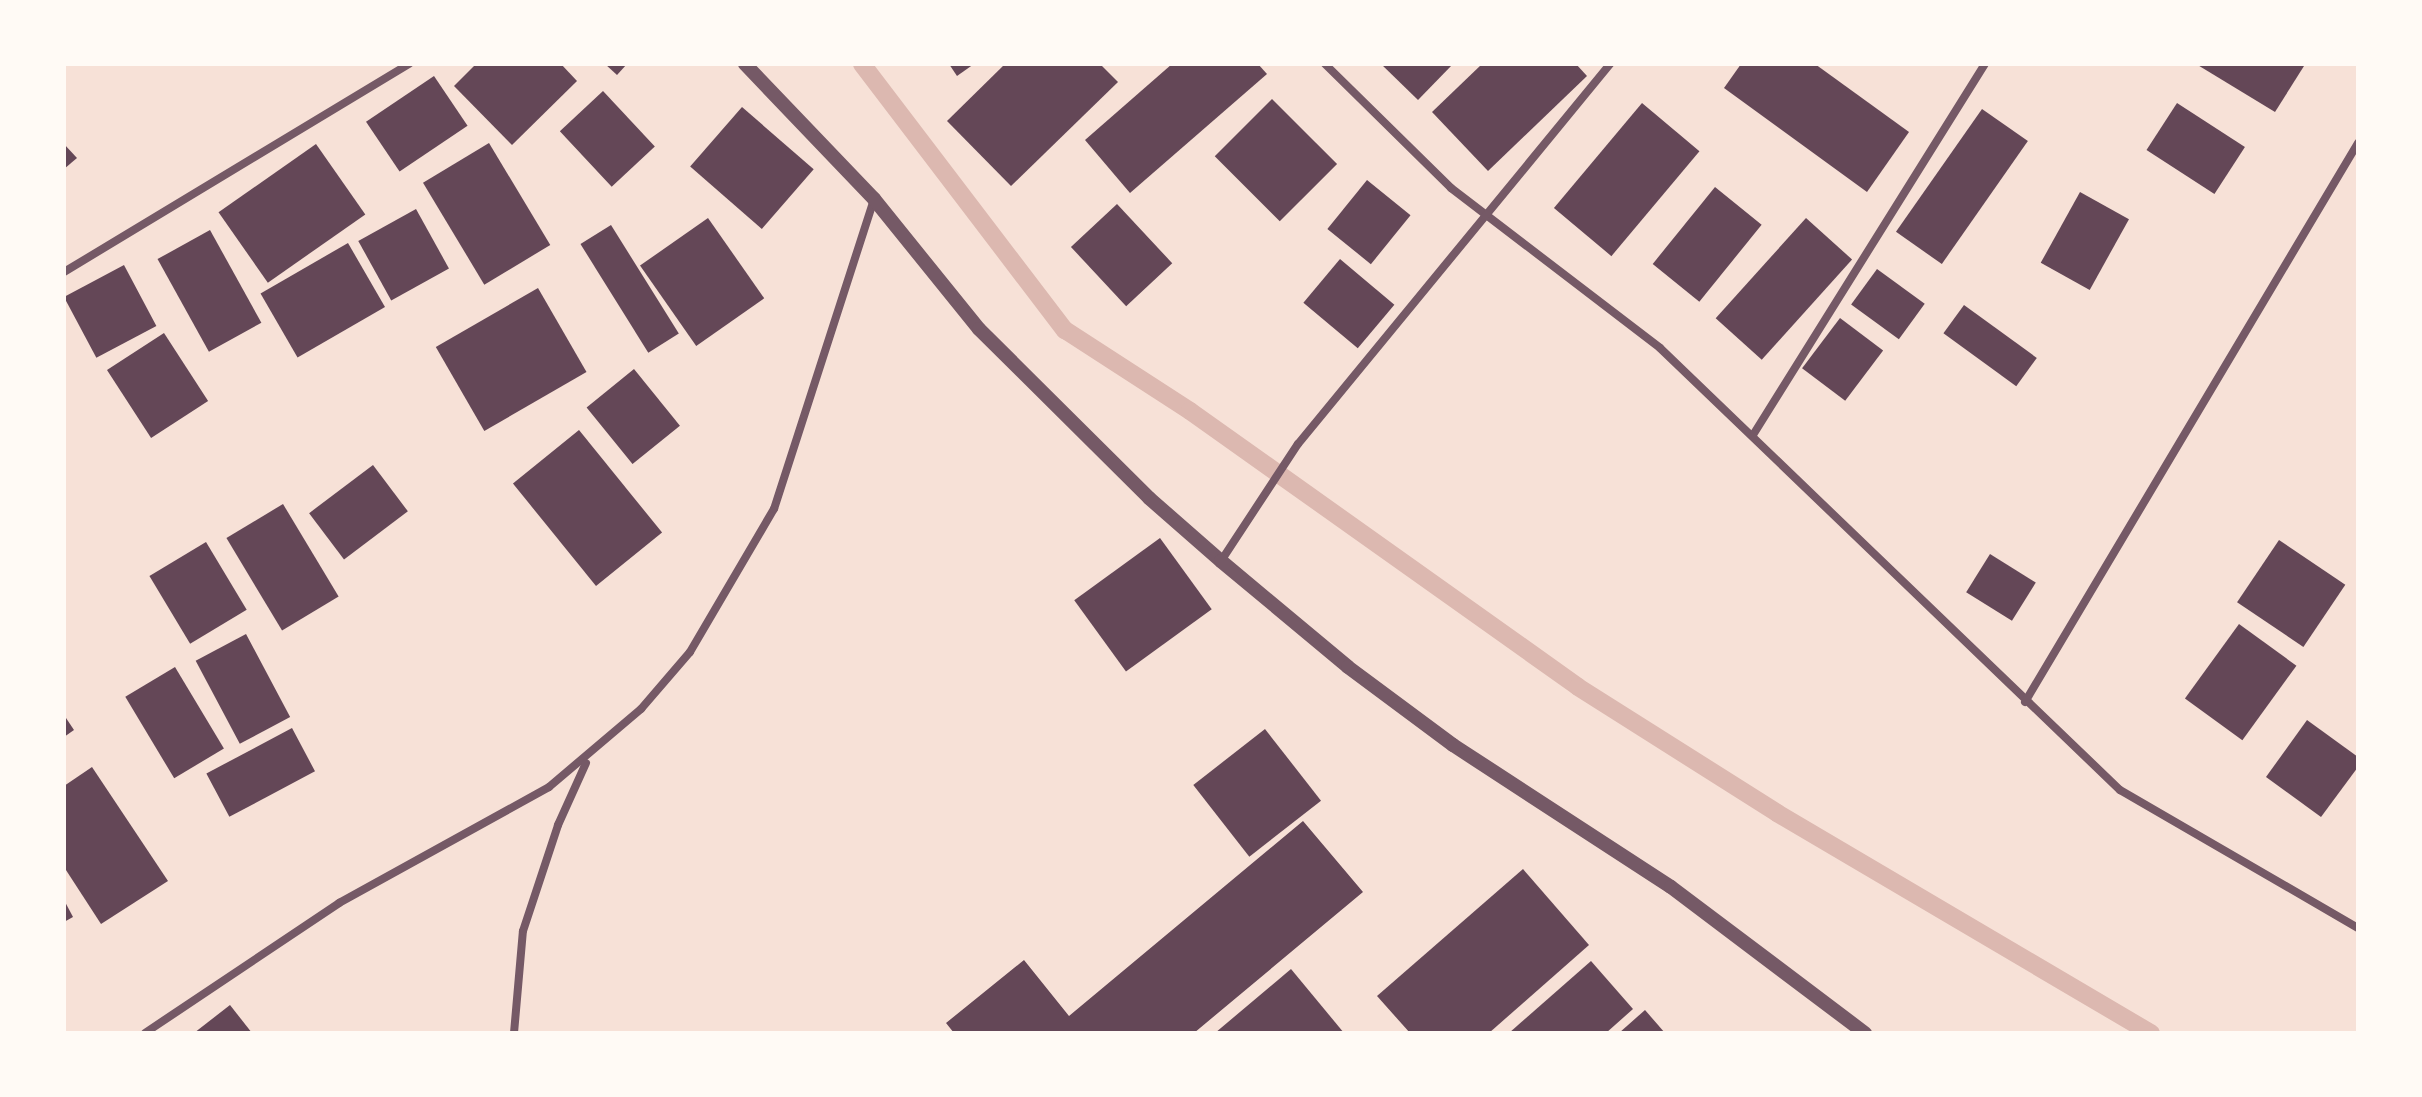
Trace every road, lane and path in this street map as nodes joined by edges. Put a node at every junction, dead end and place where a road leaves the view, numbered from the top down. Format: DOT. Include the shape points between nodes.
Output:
graph roads {
  1 [pos="409,64"];
  2 [pos="745,64"];
  3 [pos="1325,64"];
  4 [pos="1610,64"];
  5 [pos="1985,64"];
  6 [pos="2358,143"];
  7 [pos="874,199"];
  8 [pos="1486,216"];
  9 [pos="64,272"];
  10 [pos="1753,435"];
  11 [pos="1221,561"];
  12 [pos="2025,702"];
  13 [pos="588,759"];
  14 [pos="2358,928"];
  15 [pos="145,1033"];
  16 [pos="514,1033"];
  17 [pos="1865,1033"];
  1 -- 9 [label="street"];
  2 -- 7 [label="street"];
  3 -- 8 [label="street" via="1424,164"];
  4 -- 8 [label="street"];
  5 -- 10 [label="street"];
  6 -- 12 [label="street"];
  7 -- 11 [label="street" via="979,329 1117,468"];
  7 -- 13 [label="street" via="774,509 690,652"];
  8 -- 10 [label="street" via="1565,270 1660,348"];
  8 -- 11 [label="street" via="1298,444"];
  10 -- 12 [label="street"];
  11 -- 17 [label="street" via="1348,667 1453,745 1671,887"];
  12 -- 14 [label="street" via="2120,790"];
  13 -- 15 [label="street" via="549,787 339,903"];
  13 -- 16 [label="street" via="558,825 523,931"];
}
